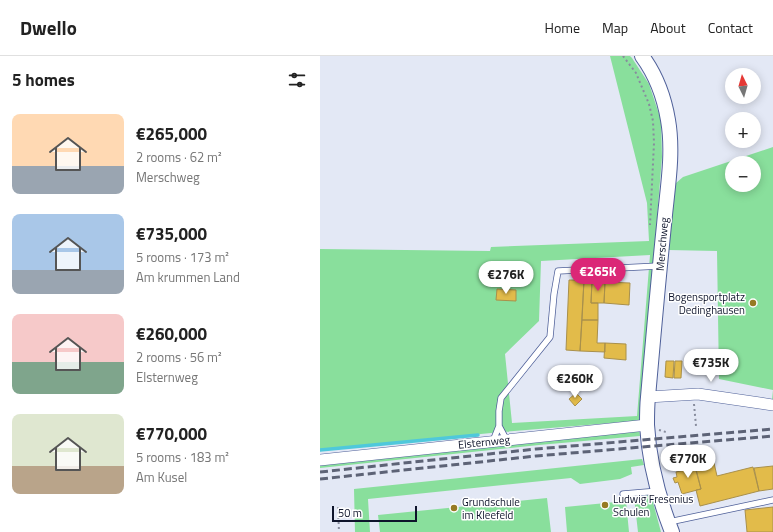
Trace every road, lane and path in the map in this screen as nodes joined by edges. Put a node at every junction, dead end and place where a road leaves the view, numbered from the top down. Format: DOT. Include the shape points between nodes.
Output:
graph roads {
  1 [pos="622,56"];
  2 [pos="642,56"];
  3 [pos="651,229"];
  4 [pos="660,266"];
  5 [pos="693,394"];
  6 [pos="648,397"];
  7 [pos="773,405"];
  8 [pos="499,426"];
  9 [pos="696,426"];
  10 [pos="648,432"];
  11 [pos="506,440"];
  12 [pos="493,441"];
  13 [pos="320,460"];
  14 [pos="659,491"];
  15 [pos="623,494"];
  16 [pos="773,500"];
  17 [pos="338,507"];
  18 [pos="670,527"];
  19 [pos="339,532"];
  1 -- 3 [label="path" via="636,73 653,121"];
  2 -- 4 [label="street, Merschweg" via="660,90 670,129 669,171"];
  4 -- 6 [label="street, Merschweg"];
  4 -- 8 [label="lane" via="558,271 550,338 500,398"];
  5 -- 6 [label="street"];
  5 -- 7 [label="street"];
  5 -- 9 [label="path"];
  6 -- 10 [label="street, Merschweg"];
  8 -- 11 [label="lane"];
  8 -- 12 [label="lane"];
  10 -- 11 [label="street, Elsternweg"];
  10 -- 14 [label="street, Merschweg"];
  11 -- 12 [label="street, Elsternweg"];
  12 -- 13 [label="street, Elsternweg"];
  14 -- 15 [label="lane"];
  14 -- 18 [label="street, Merschweg"];
  16 -- 18 [label="lane"];
  17 -- 19 [label="path"];
}
